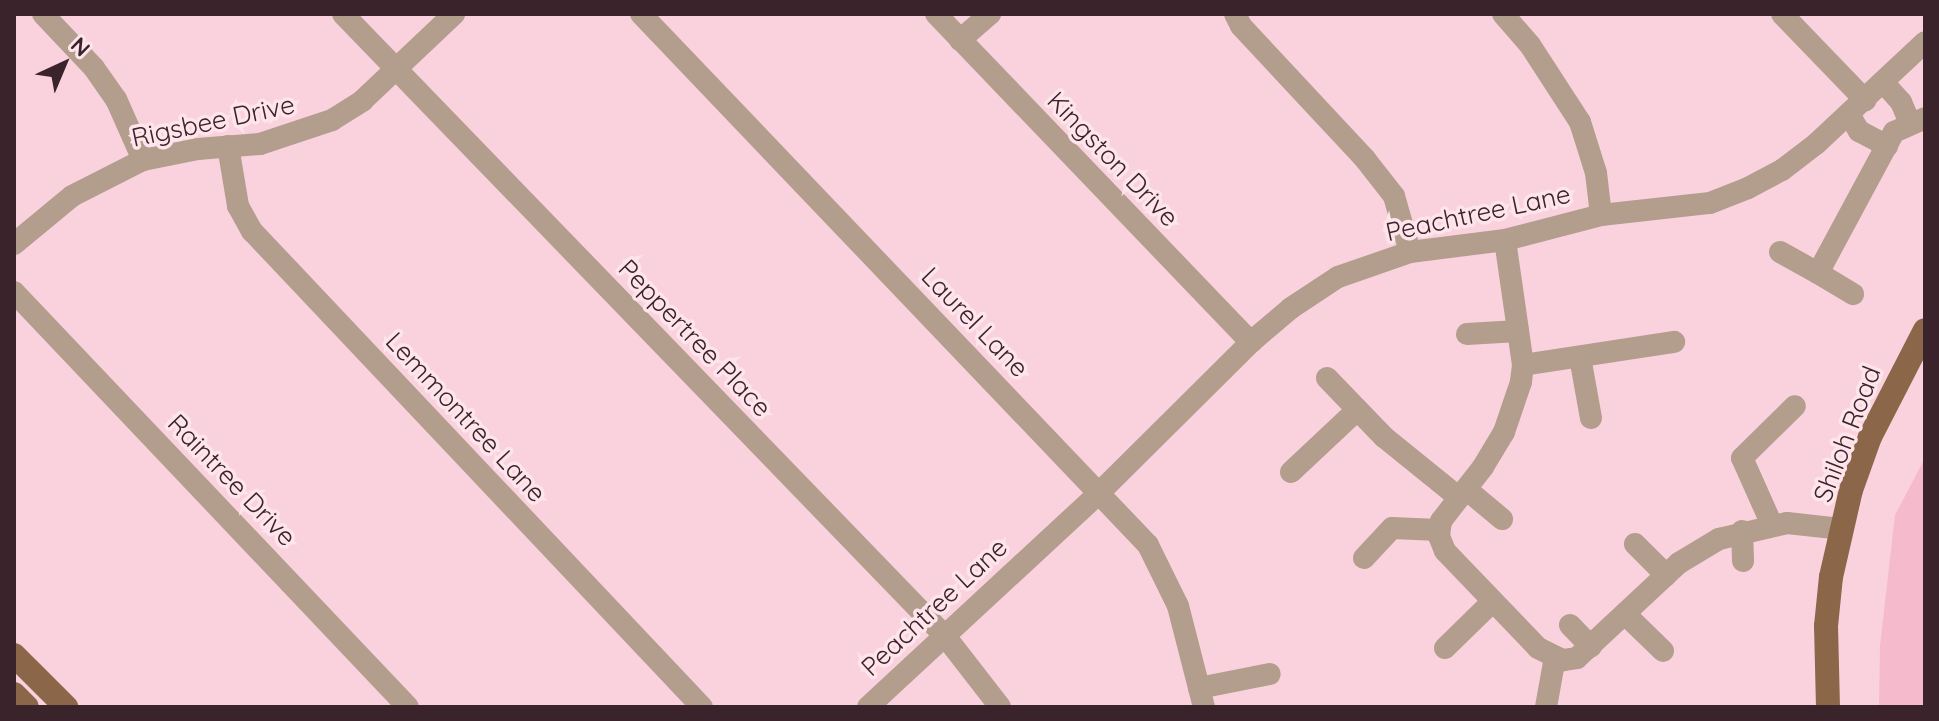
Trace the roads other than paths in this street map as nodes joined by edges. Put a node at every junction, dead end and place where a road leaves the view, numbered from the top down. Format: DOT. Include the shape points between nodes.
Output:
graph roads {
  1 [pos="43,14"];
  2 [pos="343,14"];
  3 [pos="454,14"];
  4 [pos="641,14"];
  5 [pos="936,14"];
  6 [pos="990,14"];
  7 [pos="1235,14"];
  8 [pos="1503,14"];
  9 [pos="1782,14"];
  10 [pos="960,40"];
  11 [pos="1925,42"];
  12 [pos="396,70"];
  13 [pos="1883,82"];
  14 [pos="1857,107"];
  15 [pos="1904,130"];
  16 [pos="228,146"];
  17 [pos="143,160"];
  18 [pos="1601,215"];
  19 [pos="1505,240"];
  20 [pos="14,244"];
  21 [pos="1410,252"];
  22 [pos="1780,252"];
  23 [pos="1818,273"];
  24 [pos="14,292"];
  25 [pos="1853,294"];
  26 [pos="1925,330"];
  27 [pos="1518,331"];
  28 [pos="1467,334"];
  29 [pos="1251,342"];
  30 [pos="1674,342"];
  31 [pos="1580,357"];
  32 [pos="1523,365"];
  33 [pos="1327,378"];
  34 [pos="1795,406"];
  35 [pos="1357,410"];
  36 [pos="1591,418"];
  37 [pos="1291,472"];
  38 [pos="1099,493"];
  39 [pos="1462,493"];
  40 [pos="1502,519"];
  41 [pos="1772,525"];
  42 [pos="1841,529"];
  43 [pos="1439,530"];
  44 [pos="1742,531"];
  45 [pos="1635,544"];
  46 [pos="1364,558"];
  47 [pos="1743,561"];
  48 [pos="1666,575"];
  49 [pos="1492,602"];
  50 [pos="1625,614"];
  51 [pos="1570,625"];
  52 [pos="945,636"];
  53 [pos="1591,647"];
  54 [pos="1445,648"];
  55 [pos="1663,651"];
  56 [pos="14,655"];
  57 [pos="1555,657"];
  58 [pos="1270,674"];
  59 [pos="14,694"];
  60 [pos="1202,698"];
  61 [pos="27,707"];
  62 [pos="66,707"];
  63 [pos="408,707"];
  64 [pos="702,707"];
  65 [pos="868,707"];
  66 [pos="1000,707"];
  67 [pos="1546,707"];
  68 [pos="1828,707"];
  1 -- 17 [label="street" via="116,99"];
  2 -- 12 [label="street, Peppertree Place"];
  3 -- 12 [label="street, Rigsbee Drive"];
  4 -- 38 [label="street, Laurel Lane"];
  5 -- 10 [label="street, Kingston Drive"];
  6 -- 10 [label="street"];
  7 -- 21 [label="street" via="1394,196"];
  8 -- 18 [label="street" via="1580,122 1596,173"];
  9 -- 14 [label="street"];
  10 -- 29 [label="street, Kingston Drive"];
  11 -- 13 [label="street, Peachtree Lane"];
  12 -- 16 [label="street, Rigsbee Drive" via="332,120 260,144"];
  12 -- 52 [label="street, Peppertree Place"];
  13 -- 14 [label="street, Peachtree Lane"];
  13 -- 15 [label="street" via="1901,102"];
  14 -- 15 [label="street" via="1859,131"];
  14 -- 18 [label="street, Peachtree Lane" via="1782,170 1748,188 1710,203"];
  15 -- 23 [label="street"];
  16 -- 17 [label="street, Rigsbee Drive"];
  16 -- 64 [label="street, Lemmontree Lane" via="238,206 252,231"];
  17 -- 20 [label="street, Rigsbee Drive" via="72,196"];
  18 -- 19 [label="street, Peachtree Lane"];
  19 -- 21 [label="street, Peachtree Lane"];
  19 -- 27 [label="street"];
  21 -- 29 [label="street, Peachtree Lane" via="1338,277"];
  22 -- 23 [label="street"];
  23 -- 25 [label="street"];
  24 -- 63 [label="street, Raintree Drive"];
  26 -- 42 [label="main road, Shiloh Road" via="1870,437"];
  27 -- 28 [label="street"];
  27 -- 32 [label="street"];
  29 -- 38 [label="street, Peachtree Lane"];
  30 -- 31 [label="street"];
  31 -- 32 [label="street"];
  31 -- 36 [label="street"];
  32 -- 39 [label="street" via="1504,432"];
  33 -- 35 [label="street"];
  34 -- 41 [label="street" via="1742,458"];
  35 -- 37 [label="street"];
  35 -- 39 [label="street"];
  38 -- 52 [label="street, Peachtree Lane"];
  38 -- 60 [label="street, Laurel Lane" via="1148,545 1167,580"];
  39 -- 40 [label="street"];
  39 -- 43 [label="street"];
  41 -- 42 [label="street"];
  41 -- 44 [label="street"];
  42 -- 68 [label="main road, Shiloh Road" via="1826,626"];
  43 -- 46 [label="street" via="1392,528"];
  43 -- 49 [label="street" via="1445,551"];
  44 -- 47 [label="street"];
  44 -- 48 [label="street" via="1704,546"];
  45 -- 48 [label="street"];
  48 -- 50 [label="street"];
  49 -- 54 [label="street"];
  49 -- 57 [label="street" via="1538,648"];
  50 -- 53 [label="street"];
  50 -- 55 [label="street"];
  51 -- 53 [label="street"];
  52 -- 65 [label="street, Peachtree Lane"];
  52 -- 66 [label="street, Peppertree Place"];
  53 -- 57 [label="street" via="1577,658"];
  56 -- 62 [label="main road"];
  57 -- 67 [label="street"];
  58 -- 60 [label="street"];
  59 -- 61 [label="main road"];
}
